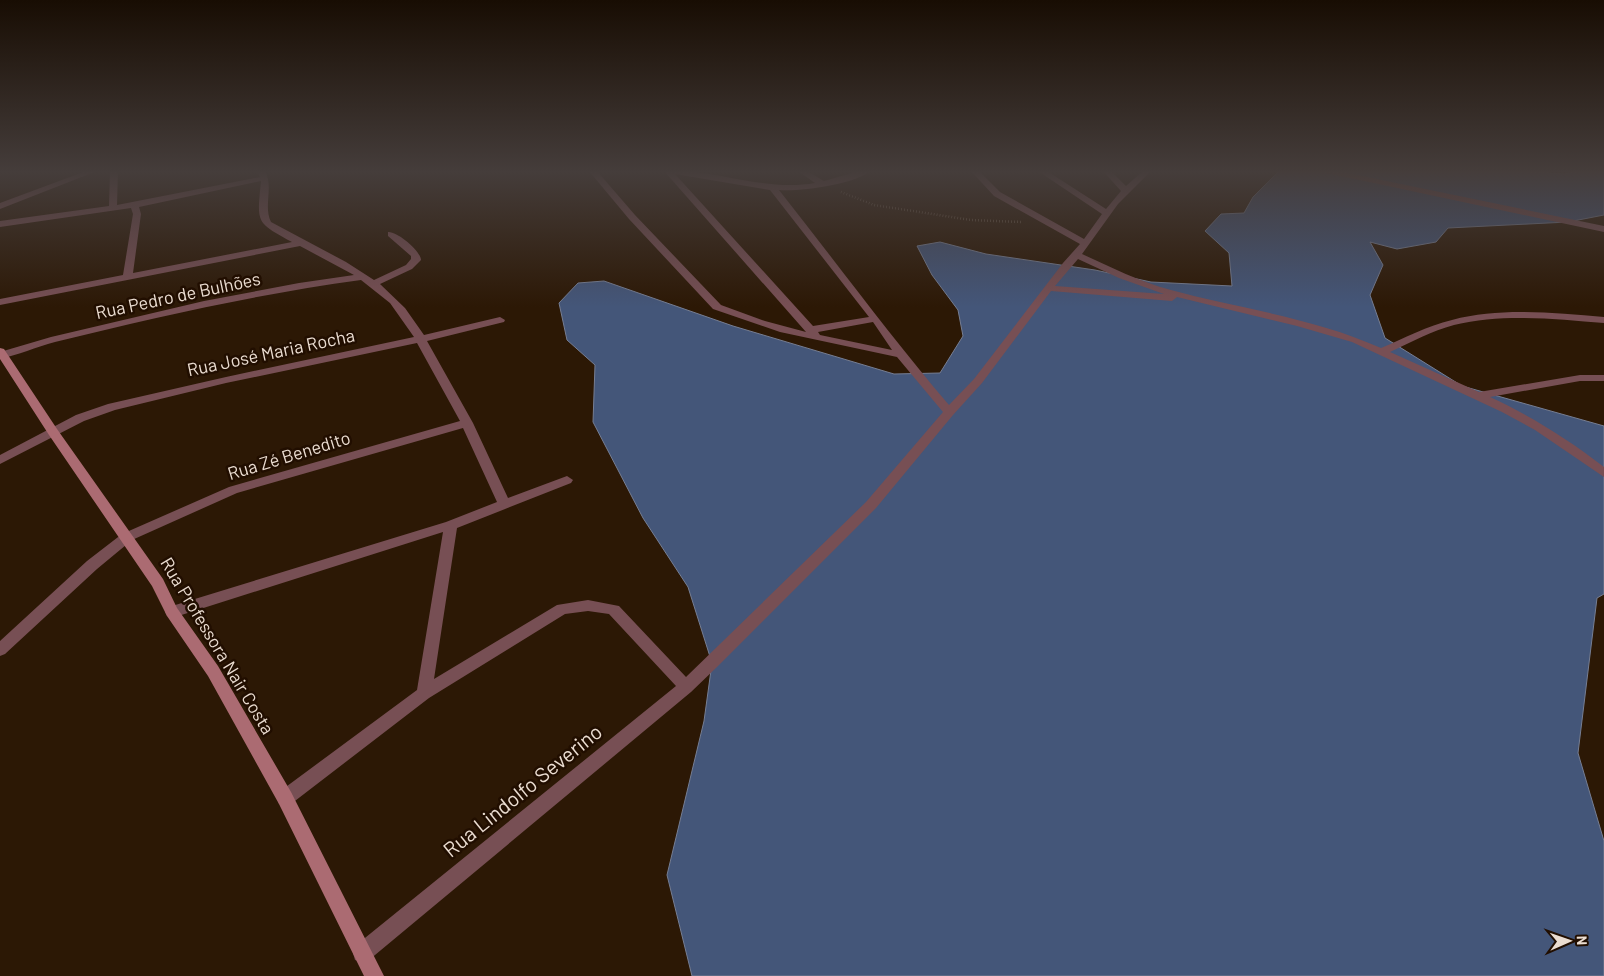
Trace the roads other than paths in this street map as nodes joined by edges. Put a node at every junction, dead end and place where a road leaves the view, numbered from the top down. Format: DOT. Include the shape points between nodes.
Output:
graph roads {
  1 [pos="53,217"];
  2 [pos="137,217"];
  3 [pos="264,217"];
  4 [pos="632,217"];
  5 [pos="709,217"];
  6 [pos="795,217"];
  7 [pos="1037,217"];
  8 [pos="1103,217"];
  9 [pos="1542,217"];
  10 [pos="0,224"];
  11 [pos="1604,229"];
  12 [pos="391,234"];
  13 [pos="300,243"];
  14 [pos="1084,243"];
  15 [pos="1077,255"];
  16 [pos="128,276"];
  17 [pos="362,278"];
  18 [pos="372,284"];
  19 [pos="1050,288"];
  20 [pos="1193,300"];
  21 [pos="0,302"];
  22 [pos="876,319"];
  23 [pos="500,320"];
  24 [pos="1604,320"];
  25 [pos="813,333"];
  26 [pos="421,339"];
  27 [pos="1380,352"];
  28 [pos="1,354"];
  29 [pos="901,355"];
  30 [pos="1604,378"];
  31 [pos="1477,396"];
  32 [pos="949,412"];
  33 [pos="467,423"];
  34 [pos="53,432"];
  35 [pos="0,460"];
  36 [pos="1604,473"];
  37 [pos="567,480"];
  38 [pos="504,504"];
  39 [pos="451,525"];
  40 [pos="127,538"];
  41 [pos="172,612"];
  42 [pos="0,650"];
  43 [pos="686,688"];
  44 [pos="424,693"];
  45 [pos="285,798"];
  46 [pos="362,952"];
  47 [pos="374,976"];
  1 -- 10 [label="street"];
  2 -- 16 [label="street"];
  3 -- 13 [label="street" via="267,224"];
  4 -- 25 [label="street" via="717,307 745,318"];
  5 -- 25 [label="street"];
  6 -- 22 [label="street"];
  7 -- 14 [label="street"];
  8 -- 14 [label="street, Rua Lindolfo Severino"];
  9 -- 11 [label="street"];
  12 -- 18 [label="street" via="416,255 416,260 409,268"];
  13 -- 16 [label="street"];
  13 -- 17 [label="street"];
  14 -- 15 [label="street, Rua Lindolfo Severino"];
  15 -- 19 [label="street, Rua Lindolfo Severino"];
  15 -- 20 [label="street" via="1122,276"];
  16 -- 21 [label="street"];
  17 -- 18 [label="street"];
  17 -- 28 [label="street, Rua Pedro de Bulhões" via="289,288 138,320"];
  18 -- 26 [label="street" via="402,310"];
  19 -- 20 [label="street"];
  19 -- 32 [label="street, Rua Lindolfo Severino" via="978,381"];
  20 -- 27 [label="street" via="1333,332"];
  22 -- 25 [label="street"];
  22 -- 29 [label="street"];
  23 -- 26 [label="street, Rua José Maria Rocha"];
  24 -- 27 [label="street" via="1496,316 1454,322"];
  25 -- 29 [label="street"];
  26 -- 33 [label="street"];
  26 -- 34 [label="street, Rua José Maria Rocha" via="112,407"];
  27 -- 31 [label="street"];
  28 -- 34 [label="main road, Rua Professora Nair Costa"];
  29 -- 32 [label="street"];
  30 -- 31 [label="street" via="1571,379"];
  31 -- 36 [label="street" via="1539,427"];
  32 -- 43 [label="street, Rua Lindolfo Severino" via="871,505"];
  33 -- 38 [label="street"];
  33 -- 40 [label="street, Rua Zé Benedito" via="233,490"];
  34 -- 35 [label="street, Rua José Maria Rocha"];
  34 -- 40 [label="main road, Rua Professora Nair Costa"];
  37 -- 38 [label="street"];
  38 -- 39 [label="street"];
  39 -- 41 [label="street"];
  39 -- 44 [label="street"];
  40 -- 41 [label="main road, Rua Professora Nair Costa" via="158,583"];
  40 -- 42 [label="street, Rua Zé Benedito" via="92,565"];
  41 -- 45 [label="main road, Rua Professora Nair Costa" via="213,671"];
  43 -- 44 [label="street" via="614,610 580,605 562,609"];
  43 -- 46 [label="street, Rua Lindolfo Severino"];
  44 -- 45 [label="street"];
  45 -- 46 [label="main road, Rua Professora Nair Costa"];
  46 -- 47 [label="main road, Rua Professora Nair Costa"];
}
